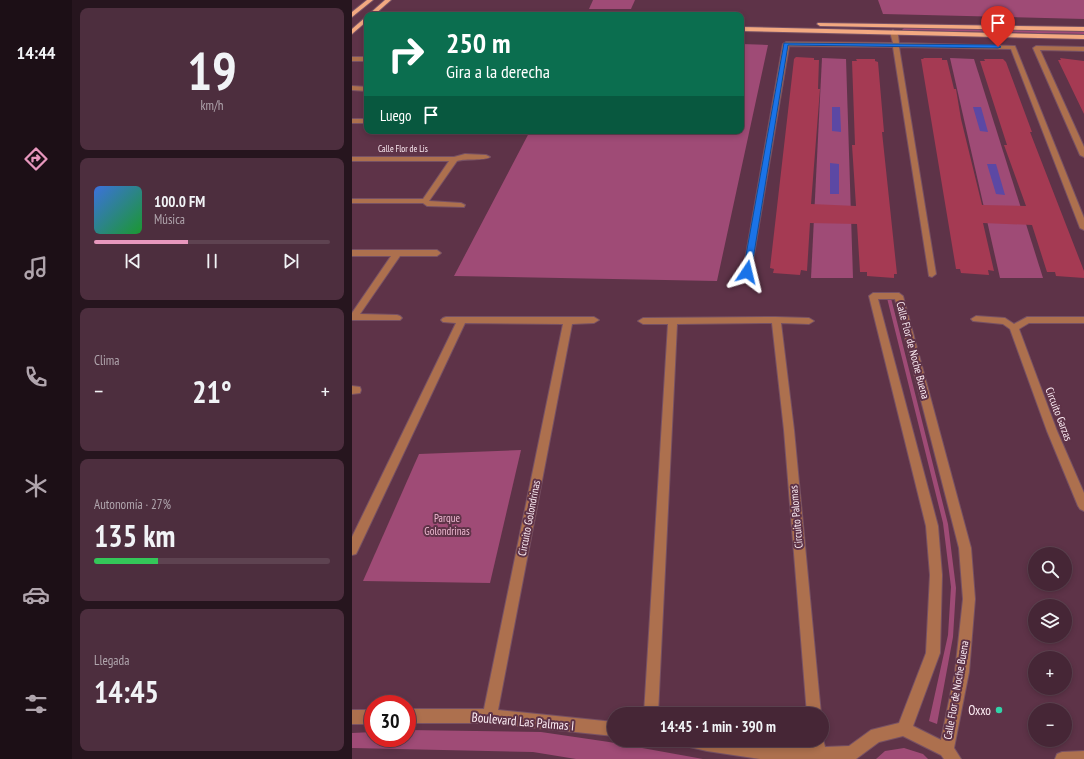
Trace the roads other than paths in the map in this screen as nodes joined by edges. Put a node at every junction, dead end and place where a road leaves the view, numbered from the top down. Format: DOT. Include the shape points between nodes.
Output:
graph roads {
  1 [pos="370,0"];
  2 [pos="388,0"];
  3 [pos="374,12"];
  4 [pos="352,15"];
  5 [pos="364,19"];
  6 [pos="364,20"];
  7 [pos="352,21"];
  8 [pos="364,22"];
  9 [pos="744,23"];
  10 [pos="797,24"];
  11 [pos="813,24"];
  12 [pos="892,25"];
  13 [pos="744,29"];
  14 [pos="1084,29"];
  15 [pos="352,32"];
  16 [pos="893,32"];
  17 [pos="1084,37"];
  18 [pos="896,45"];
  19 [pos="1084,49"];
  20 [pos="352,59"];
  21 [pos="364,59"];
  22 [pos="352,88"];
  23 [pos="364,88"];
  24 [pos="352,121"];
  25 [pos="364,121"];
  26 [pos="1084,155"];
  27 [pos="486,157"];
  28 [pos="352,159"];
  29 [pos="454,159"];
  30 [pos="425,201"];
  31 [pos="352,202"];
  32 [pos="461,205"];
  33 [pos="1084,228"];
  34 [pos="352,253"];
  35 [pos="397,253"];
  36 [pos="437,253"];
  37 [pos="747,272"];
  38 [pos="932,274"];
  39 [pos="353,317"];
  40 [pos="397,318"];
  41 [pos="976,319"];
  42 [pos="446,320"];
  43 [pos="462,320"];
  44 [pos="594,320"];
  45 [pos="776,320"];
  46 [pos="1084,320"];
  47 [pos="568,321"];
  48 [pos="643,321"];
  49 [pos="673,321"];
  50 [pos="809,321"];
  51 [pos="1014,328"];
  52 [pos="1084,506"];
  53 [pos="352,550"];
  54 [pos="651,707"];
  55 [pos="813,707"];
  56 [pos="416,716"];
  57 [pos="490,716"];
  58 [pos="352,717"];
  59 [pos="364,717"];
  60 [pos="607,728"];
  61 [pos="904,729"];
  62 [pos="723,747"];
  63 [pos="817,747"];
  64 [pos="950,755"];
  65 [pos="818,756"];
  66 [pos="850,756"];
  67 [pos="1084,758"];
  68 [pos="1062,759"];
  1 -- 4 [label="main road"];
  2 -- 3 [label="main road"];
  4 -- 5 [label="main road"];
  6 -- 7 [label="main road"];
  8 -- 15 [label="main road"];
  9 -- 10 [label="main road"];
  11 -- 12 [label="main road"];
  12 -- 14 [label="main road"];
  12 -- 16 [label="main road"];
  13 -- 16 [label="main road"];
  16 -- 17 [label="main road"];
  16 -- 18 [label="street" via="896,35"];
  18 -- 33 [label="street" via="1013,47"];
  18 -- 37 [label="street" via="786,44"];
  18 -- 38 [label="street"];
  19 -- 26 [label="street" via="1036,48"];
  20 -- 21 [label="street"];
  22 -- 23 [label="street"];
  24 -- 25 [label="street"];
  27 -- 29 [label="street, Calle Flor de Lis" via="465,156"];
  28 -- 29 [label="street, Calle Flor de Lis"];
  29 -- 30 [label="street"];
  30 -- 31 [label="street"];
  30 -- 32 [label="street" via="427,204"];
  34 -- 35 [label="street"];
  35 -- 36 [label="street"];
  35 -- 39 [label="street"];
  39 -- 40 [label="street"];
  41 -- 51 [label="street" via="1006,322"];
  42 -- 43 [label="street"];
  43 -- 47 [label="street"];
  43 -- 53 [label="street"];
  44 -- 47 [label="street"];
  45 -- 49 [label="street"];
  45 -- 50 [label="street"];
  45 -- 55 [label="street, Circuito Palomas"];
  46 -- 51 [label="street" via="1027,320"];
  47 -- 57 [label="street, Circuito Golondrinas"];
  48 -- 49 [label="street"];
  49 -- 54 [label="street"];
  51 -- 52 [label="street, Circuito Garzas" via="1052,431"];
  56 -- 57 [label="street, Boulevard Las Palmas I"];
  57 -- 60 [label="street, Boulevard Las Palmas I"];
  58 -- 59 [label="street"];
  61 -- 64 [label="street"];
  61 -- 64 [label="street, Calle Flor de Noche Buena" via="933,653 936,575 932,526 873,296 899,296 966,548 969,606"];
  61 -- 66 [label="street" via="876,735"];
  62 -- 65 [label="street" via="750,752"];
  63 -- 65 [label="street"];
  65 -- 66 [label="street"];
  67 -- 68 [label="street"];
}
